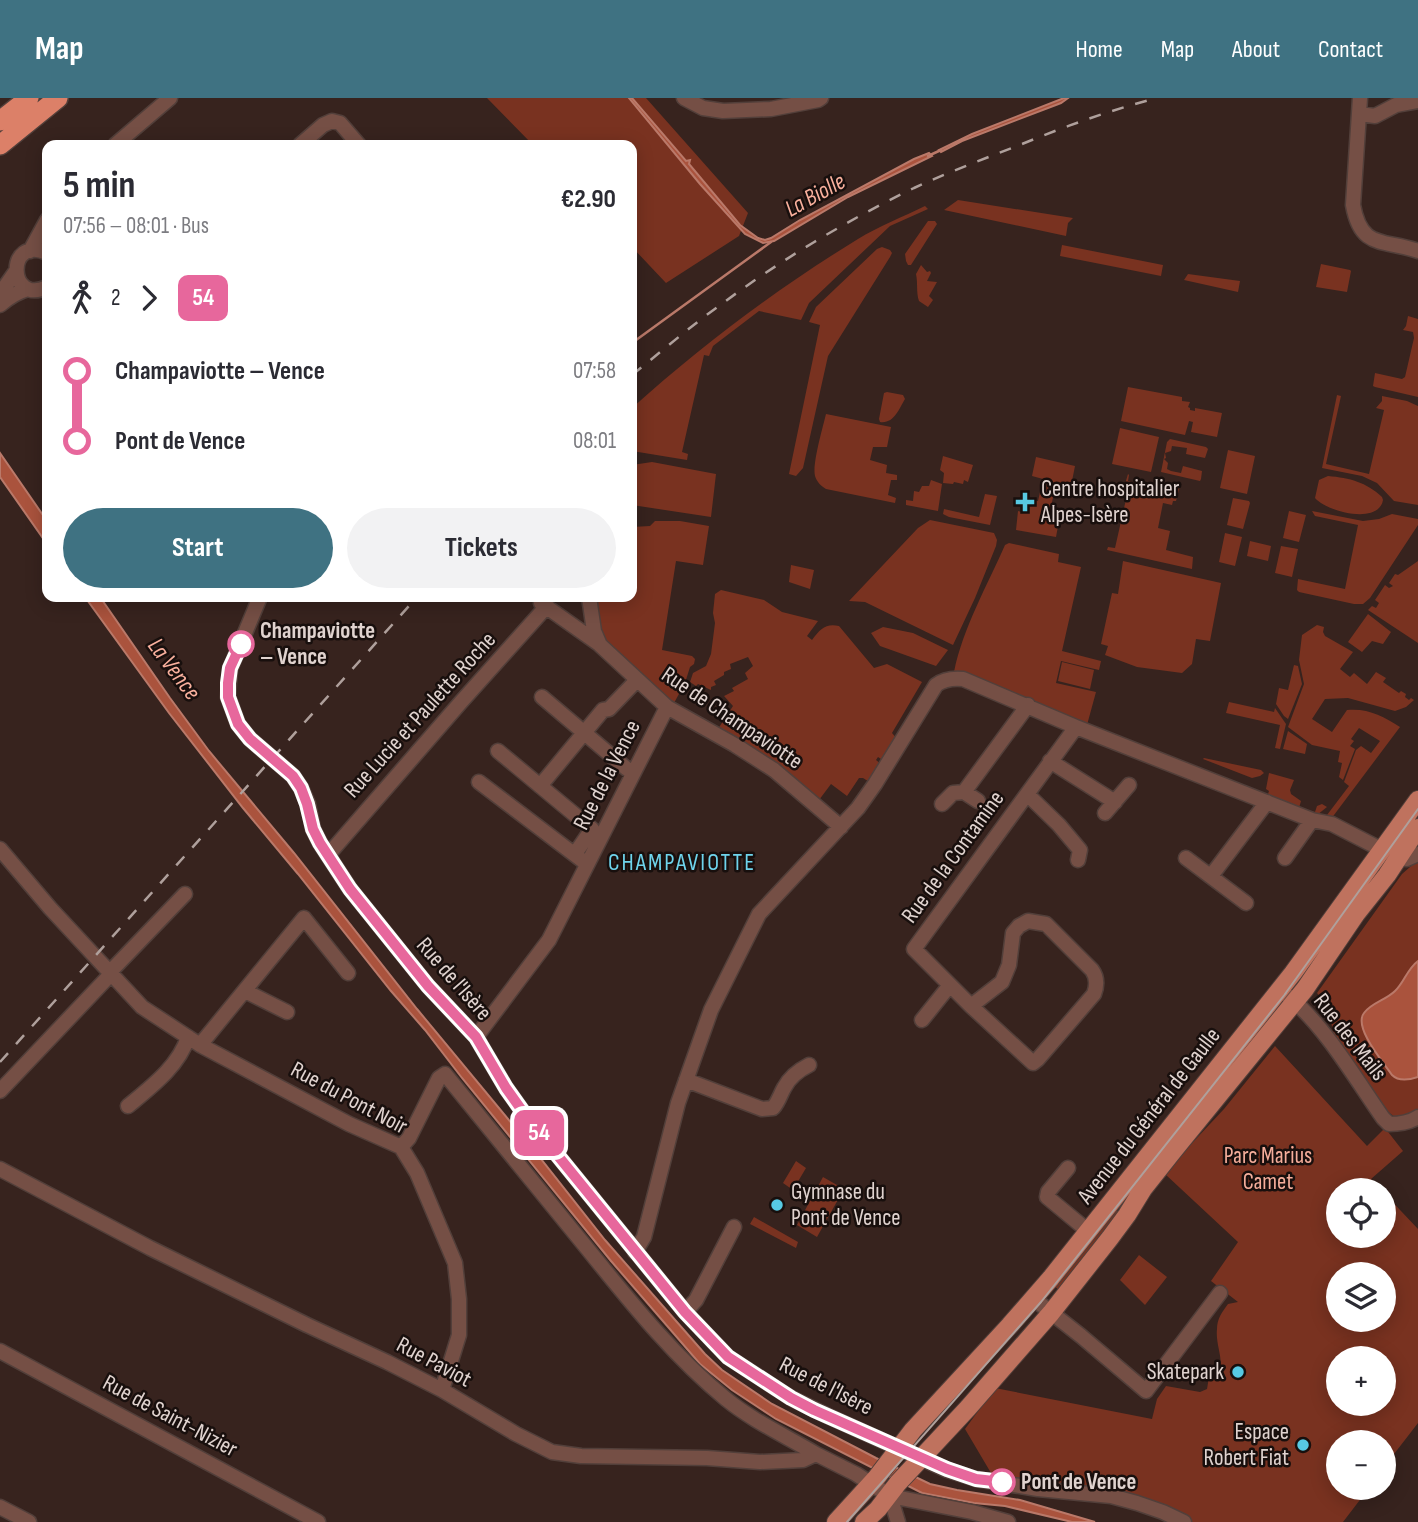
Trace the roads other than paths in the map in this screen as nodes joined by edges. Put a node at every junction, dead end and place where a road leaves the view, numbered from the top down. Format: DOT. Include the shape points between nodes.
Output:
graph roads {
  1 [pos="29,98"];
  2 [pos="58,98"];
  3 [pos="170,98"];
  4 [pos="684,98"];
  5 [pos="821,98"];
  6 [pos="1360,98"];
  7 [pos="1418,101"];
  8 [pos="1359,114"];
  9 [pos="0,121"];
  10 [pos="121,140"];
  11 [pos="306,140"];
  12 [pos="355,140"];
  13 [pos="0,145"];
  14 [pos="42,229"];
  15 [pos="30,251"];
  16 [pos="42,251"];
  17 [pos="1418,251"];
  18 [pos="16,271"];
  19 [pos="41,290"];
  20 [pos="0,294"];
  21 [pos="0,305"];
  22 [pos="258,602"];
  23 [pos="590,602"];
  24 [pos="544,604"];
  25 [pos="600,645"];
  26 [pos="637,680"];
  27 [pos="542,697"];
  28 [pos="1028,705"];
  29 [pos="667,707"];
  30 [pos="1076,727"];
  31 [pos="584,733"];
  32 [pos="498,751"];
  33 [pos="1050,761"];
  34 [pos="627,769"];
  35 [pos="479,782"];
  36 [pos="1129,785"];
  37 [pos="540,786"];
  38 [pos="964,792"];
  39 [pos="1027,794"];
  40 [pos="1418,800"];
  41 [pos="978,802"];
  42 [pos="1267,802"];
  43 [pos="942,804"];
  44 [pos="1312,820"];
  45 [pos="841,827"];
  46 [pos="1418,828"];
  47 [pos="579,848"];
  48 [pos="0,849"];
  49 [pos="1381,850"];
  50 [pos="1418,854"];
  51 [pos="328,855"];
  52 [pos="1186,858"];
  53 [pos="1285,858"];
  54 [pos="1398,858"];
  55 [pos="1078,860"];
  56 [pos="587,864"];
  57 [pos="1211,876"];
  58 [pos="185,894"];
  59 [pos="1245,903"];
  60 [pos="110,973"];
  61 [pos="348,974"];
  62 [pos="950,985"];
  63 [pos="1279,990"];
  64 [pos="245,991"];
  65 [pos="1295,1002"];
  66 [pos="971,1006"];
  67 [pos="287,1012"];
  68 [pos="922,1020"];
  69 [pos="476,1037"];
  70 [pos="194,1041"];
  71 [pos="809,1065"];
  72 [pos="686,1080"];
  73 [pos="0,1091"];
  74 [pos="128,1106"];
  75 [pos="1418,1116"];
  76 [pos="401,1147"];
  77 [pos="1068,1168"];
  78 [pos="0,1169"];
  79 [pos="734,1227"];
  80 [pos="1088,1231"];
  81 [pos="635,1252"];
  82 [pos="1220,1293"];
  83 [pos="1034,1299"];
  84 [pos="685,1312"];
  85 [pos="1051,1313"];
  86 [pos="0,1351"];
  87 [pos="442,1390"];
  88 [pos="896,1451"];
  89 [pos="816,1454"];
  90 [pos="918,1462"];
  91 [pos="874,1480"];
  92 [pos="894,1489"];
  93 [pos="0,1507"];
  94 [pos="29,1522"];
  95 [pos="318,1522"];
  96 [pos="836,1522"];
  97 [pos="864,1522"];
  98 [pos="898,1522"];
  99 [pos="1008,1522"];
  100 [pos="1185,1522"];
  1 -- 9 [label="highway"];
  2 -- 13 [label="highway"];
  3 -- 10 [label="street"];
  4 -- 5 [label="street" via="723,111 771,109"];
  6 -- 8 [label="street"];
  7 -- 8 [label="street" via="1375,116"];
  8 -- 17 [label="street" via="1353,205 1361,231 1384,243"];
  11 -- 12 [label="street" via="332,121 340,123"];
  14 -- 15 [label="street"];
  15 -- 16 [label="street"];
  15 -- 18 [label="street" via="18,261"];
  18 -- 19 [label="street" via="19,282"];
  18 -- 20 [label="street"];
  19 -- 21 [label="street" via="14,295"];
  22 -- 51 [label="street, Rue de l'Isère" via="230,668 228,697 238,724 250,739 301,788 313,829"];
  23 -- 25 [label="street"];
  24 -- 25 [label="street, Rue de Champaviotte"];
  24 -- 51 [label="street, Rue Lucie et Paulette Roche"];
  25 -- 26 [label="street, Rue de Champaviotte"];
  26 -- 29 [label="street, Rue de Champaviotte"];
  26 -- 31 [label="street"];
  27 -- 31 [label="street"];
  28 -- 30 [label="street"];
  28 -- 38 [label="street, Rue de la Contamine"];
  28 -- 45 [label="street" via="962,679 941,681 875,784"];
  29 -- 45 [label="street, Rue de Champaviotte" via="774,770"];
  29 -- 56 [label="street, Rue de la Vence"];
  30 -- 33 [label="street, Rue de la Contamine"];
  30 -- 42 [label="street"];
  31 -- 34 [label="street"];
  31 -- 37 [label="street"];
  32 -- 37 [label="street"];
  33 -- 36 [label="street" via="1110,808"];
  33 -- 39 [label="street, Rue de la Contamine"];
  35 -- 56 [label="street, Rue de la Vence"];
  37 -- 47 [label="street" via="592,829"];
  38 -- 41 [label="street, Rue de la Contamine"];
  38 -- 43 [label="street, Rue de la Contamine" via="953,793"];
  39 -- 55 [label="street, Rue de la Contamine" via="1080,850"];
  39 -- 62 [label="street, Rue de la Contamine" via="914,948"];
  40 -- 49 [label="main road, Avenue du Général de Gaulle"];
  42 -- 44 [label="street"];
  42 -- 57 [label="street"];
  44 -- 49 [label="street" via="1332,824"];
  44 -- 53 [label="street"];
  45 -- 72 [label="street" via="759,914 711,1010"];
  46 -- 54 [label="main road, Avenue du Général de Gaulle"];
  48 -- 60 [label="street, Rue du Pont Noir"];
  49 -- 54 [label="street"];
  49 -- 63 [label="main road, Avenue du Général de Gaulle"];
  50 -- 54 [label="street"];
  51 -- 69 [label="street, Rue de l'Isère" via="428,986"];
  52 -- 57 [label="street"];
  54 -- 65 [label="main road, Avenue du Général de Gaulle"];
  56 -- 69 [label="street, Rue de la Vence" via="549,940"];
  57 -- 59 [label="street"];
  58 -- 60 [label="street"];
  60 -- 70 [label="street, Rue du Pont Noir" via="142,1007"];
  60 -- 73 [label="street"];
  61 -- 64 [label="street" via="304,918"];
  62 -- 66 [label="street, Rue de la Contamine"];
  62 -- 68 [label="street"];
  63 -- 65 [label="street, Rue des Mails"];
  63 -- 80 [label="main road, Avenue du Général de Gaulle"];
  64 -- 67 [label="street"];
  64 -- 70 [label="street"];
  65 -- 75 [label="street, Rue des Mails" via="1318,1026 1389,1124"];
  65 -- 85 [label="main road, Avenue du Général de Gaulle" via="1158,1170"];
  66 -- 66 [label="street, Rue de la Contamine" via="1002,982 1013,933 1028,921 1046,924 1095,974 1094,994 1033,1063"];
  69 -- 81 [label="street, Rue de l'Isère" via="528,1119"];
  70 -- 74 [label="street"];
  70 -- 76 [label="street, Rue du Pont Noir"];
  71 -- 72 [label="street" via="786,1084 773,1108 762,1109"];
  72 -- 81 [label="street" via="644,1237"];
  76 -- 87 [label="street, Rue du Pont Noir" via="417,1173 455,1263 459,1335"];
  76 -- 89 [label="street" via="439,1078 446,1074 690,1367 754,1419"];
  77 -- 80 [label="street" via="1047,1197"];
  78 -- 87 [label="street, Rue Paviot" via="150,1248"];
  79 -- 84 [label="street" via="696,1300"];
  80 -- 83 [label="main road, Avenue du Général de Gaulle"];
  81 -- 84 [label="street, Rue de l'Isère"];
  82 -- 85 [label="street" via="1146,1391"];
  83 -- 85 [label="street"];
  83 -- 88 [label="main road, Avenue du Général de Gaulle"];
  84 -- 88 [label="street, Rue de l'Isère" via="728,1357 801,1404"];
  85 -- 90 [label="main road, Avenue du Général de Gaulle"];
  86 -- 95 [label="street, Rue de Saint-Nizier"];
  87 -- 89 [label="street, Rue Paviot" via="552,1452 581,1457 760,1462 803,1460"];
  88 -- 90 [label="street, Rue de l'Isère"];
  88 -- 91 [label="main road, Avenue du Général de Gaulle"];
  89 -- 91 [label="street"];
  90 -- 92 [label="main road, Avenue du Général de Gaulle"];
  90 -- 100 [label="street, Rue de l'Isère" via="976,1479 1111,1496"];
  91 -- 92 [label="street"];
  91 -- 96 [label="main road, Avenue du Général de Gaulle"];
  92 -- 97 [label="main road, Avenue du Général de Gaulle"];
  92 -- 98 [label="street"];
  92 -- 99 [label="street"];
  93 -- 94 [label="street"];
}
